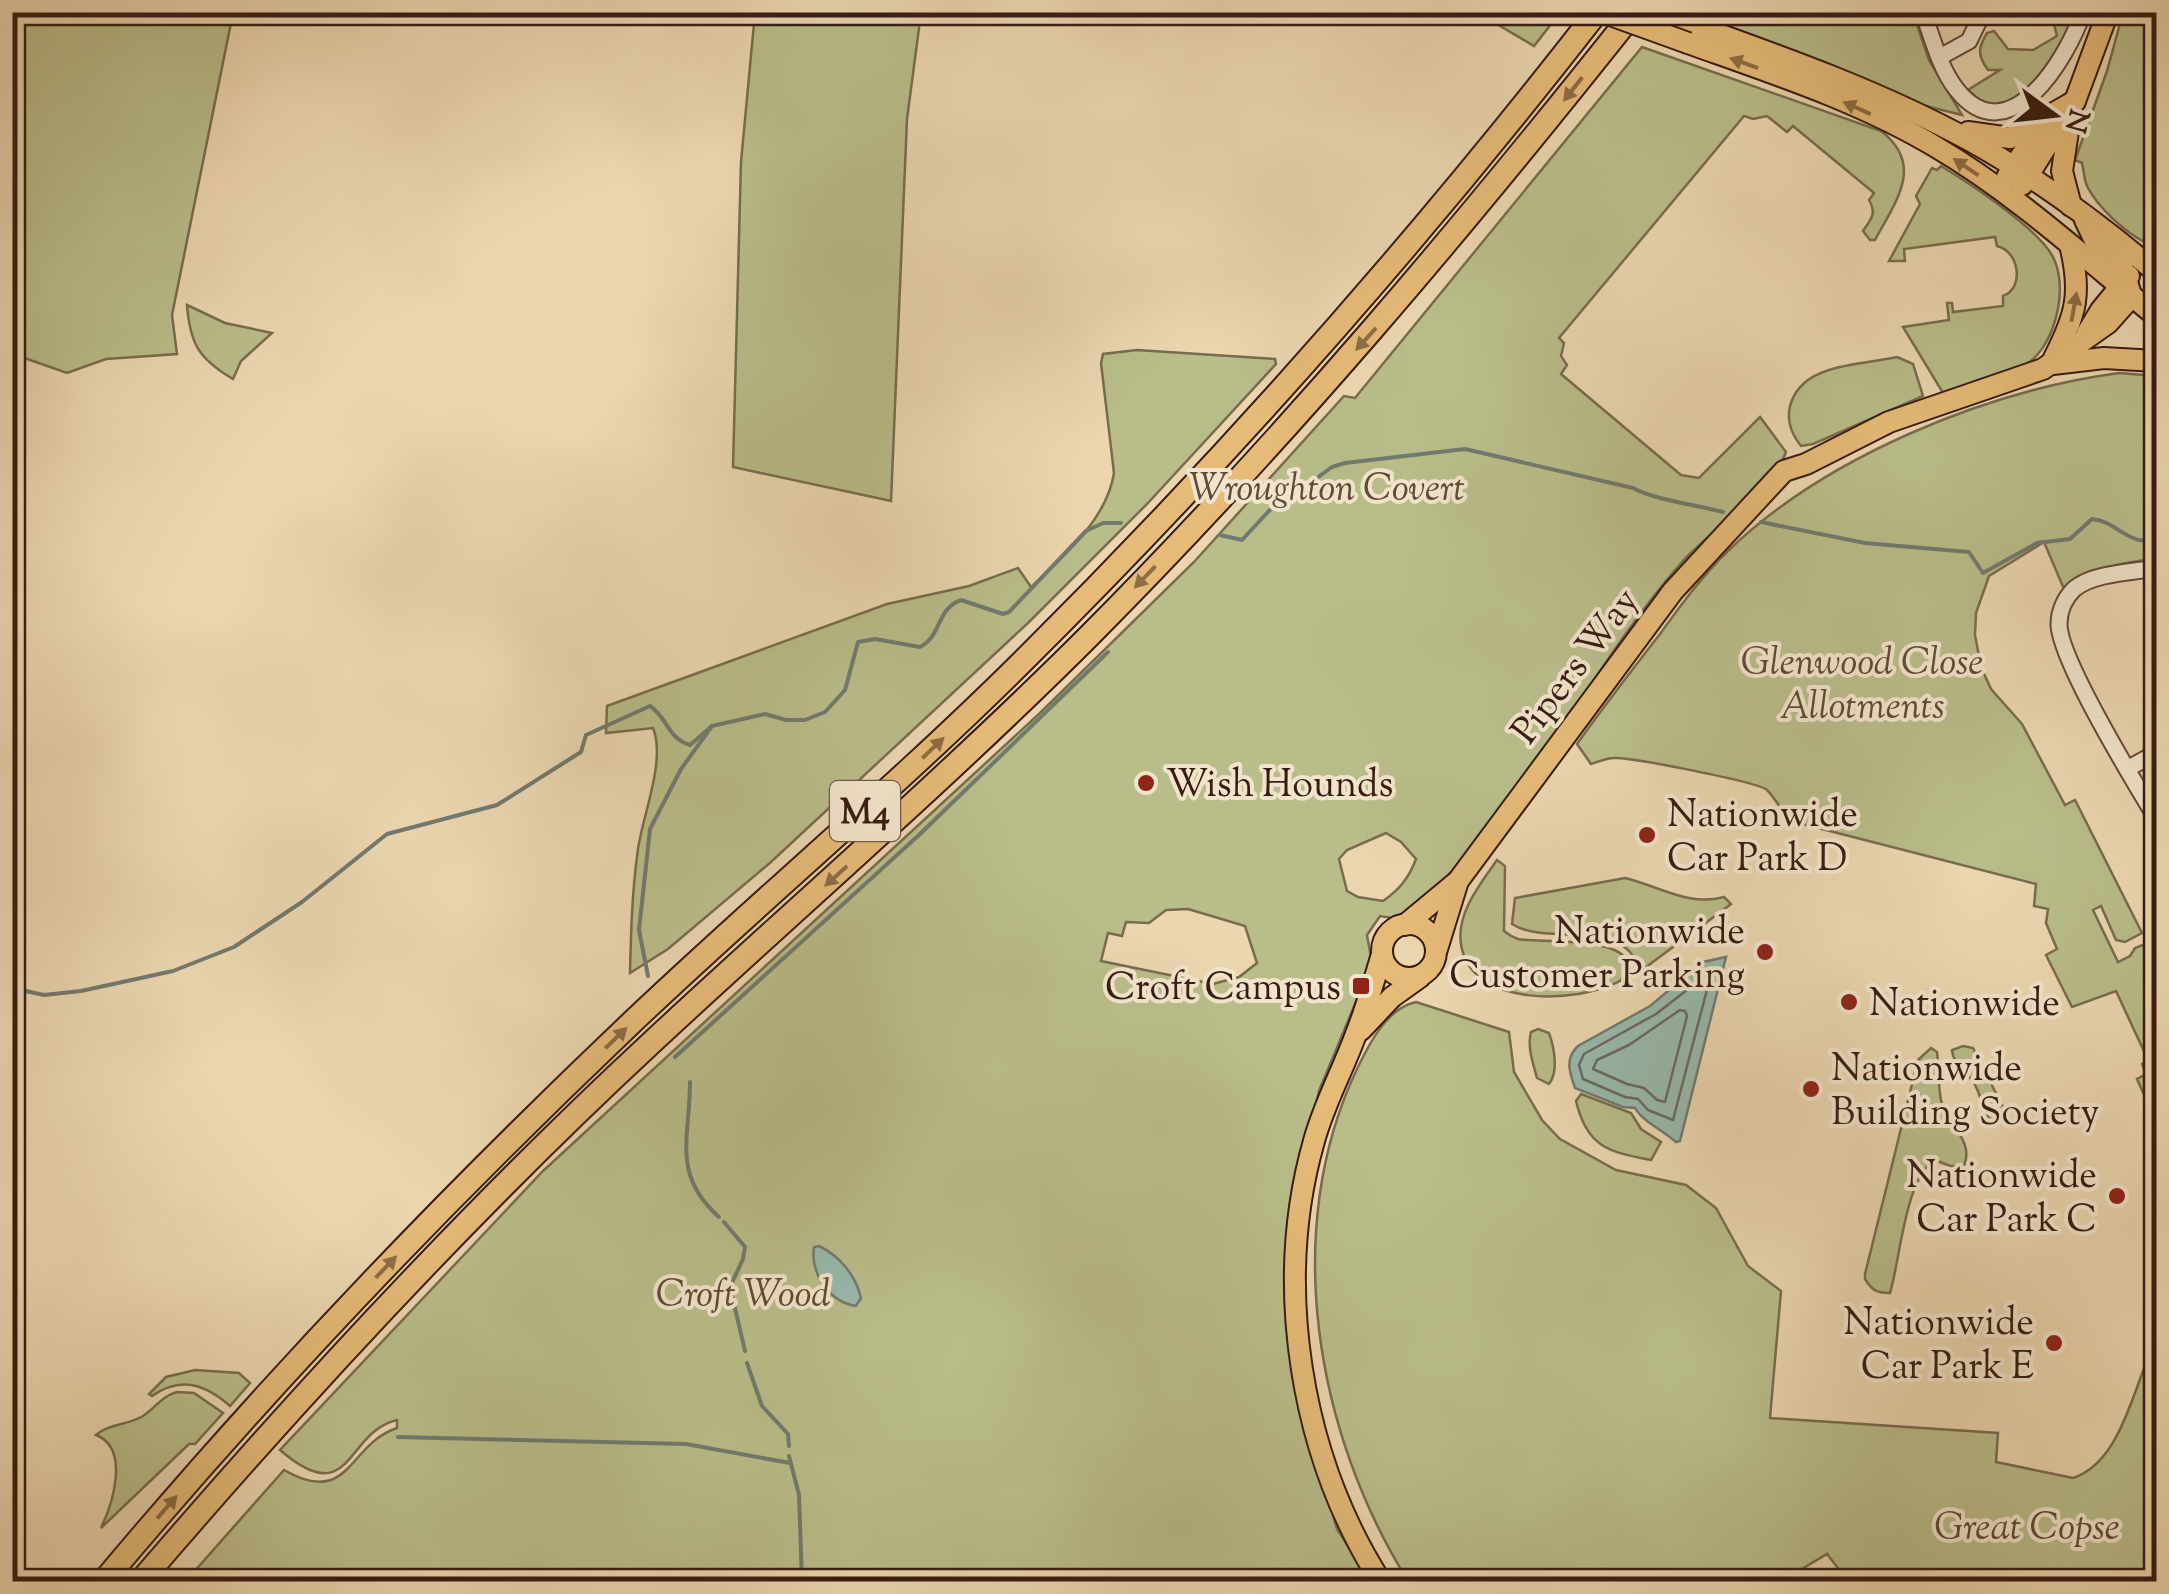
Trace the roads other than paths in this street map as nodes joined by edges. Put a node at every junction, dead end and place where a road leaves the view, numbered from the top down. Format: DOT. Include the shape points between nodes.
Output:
graph roads {
  1 [pos="1600,12"];
  2 [pos="1634,12"];
  3 [pos="1656,12"];
  4 [pos="1923,12"];
  5 [pos="1983,12"];
  6 [pos="2083,12"];
  7 [pos="2108,12"];
  8 [pos="1692,35"];
  9 [pos="1940,57"];
  10 [pos="2075,101"];
  11 [pos="2048,116"];
  12 [pos="1935,123"];
  13 [pos="2021,171"];
  14 [pos="2006,194"];
  15 [pos="2076,210"];
  16 [pos="2070,245"];
  17 [pos="2150,267"];
  18 [pos="2126,288"];
  19 [pos="2156,316"];
  20 [pos="2156,361"];
  21 [pos="2051,364"];
  22 [pos="2156,568"];
  23 [pos="2156,753"];
  24 [pos="2128,769"];
  25 [pos="2156,818"];
  26 [pos="1458,881"];
  27 [pos="1405,925"];
  28 [pos="1437,948"];
  29 [pos="1382,954"];
  30 [pos="1420,977"];
  31 [pos="1356,1035"];
  32 [pos="104,1582"];
  33 [pos="140,1582"];
  34 [pos="1381,1582"];
  1 -- 8 [label="main road, bridge"];
  32 -- 1 [label="highway, M4, one-way" via="306,1350 497,1153 903,777 1156,525 1355,308"];
  2 -- 33 [label="highway, M4, one-way" via="1376,328 1194,527 1000,724 650,1044 420,1269"];
  3 -- 8 [label="main road"];
  4 -- 9 [label="street"];
  5 -- 9 [label="street" via="1969,41"];
  6 -- 9 [label="street" via="2045,79 2010,110 1973,105 1952,84"];
  7 -- 10 [label="main road"];
  8 -- 12 [label="main road" via="1840,79"];
  14 -- 8 [label="main road, one-way" via="1884,120"];
  10 -- 11 [label="main road"];
  10 -- 13 [label="main road"];
  10 -- 15 [label="main road" via="2063,181"];
  11 -- 12 [label="main road" via="2007,139"];
  11 -- 13 [label="main road"];
  12 -- 13 [label="main road"];
  13 -- 14 [label="main road"];
  13 -- 15 [label="main road"];
  14 -- 16 [label="main road"];
  15 -- 17 [label="main road"];
  15 -- 18 [label="main road" via="2096,243 2121,264"];
  16 -- 18 [label="main road"];
  21 -- 16 [label="main road, one-way" via="2076,309"];
  17 -- 18 [label="main road, Pipers Way"];
  18 -- 19 [label="main road"];
  18 -- 21 [label="main road, Pipers Way" via="2083,339"];
  20 -- 21 [label="main road"];
  21 -- 26 [label="main road, Pipers Way" via="1889,422 1784,471 1673,591"];
  22 -- 24 [label="street" via="2079,586 2058,620 2066,650"];
  23 -- 24 [label="street"];
  24 -- 25 [label="street"];
  26 -- 27 [label="main road, Pipers Way"];
  26 -- 28 [label="main road, Pipers Way"];
  27 -- 28 [label="main road" via="1426,932"];
  27 -- 29 [label="main road" via="1385,936"];
  28 -- 30 [label="main road" via="1435,964"];
  29 -- 30 [label="main road" via="1400,974"];
  29 -- 31 [label="main road"];
  30 -- 31 [label="main road"];
  31 -- 34 [label="main road" via="1308,1161 1294,1277 1300,1352 1317,1432 1342,1506"];
}
